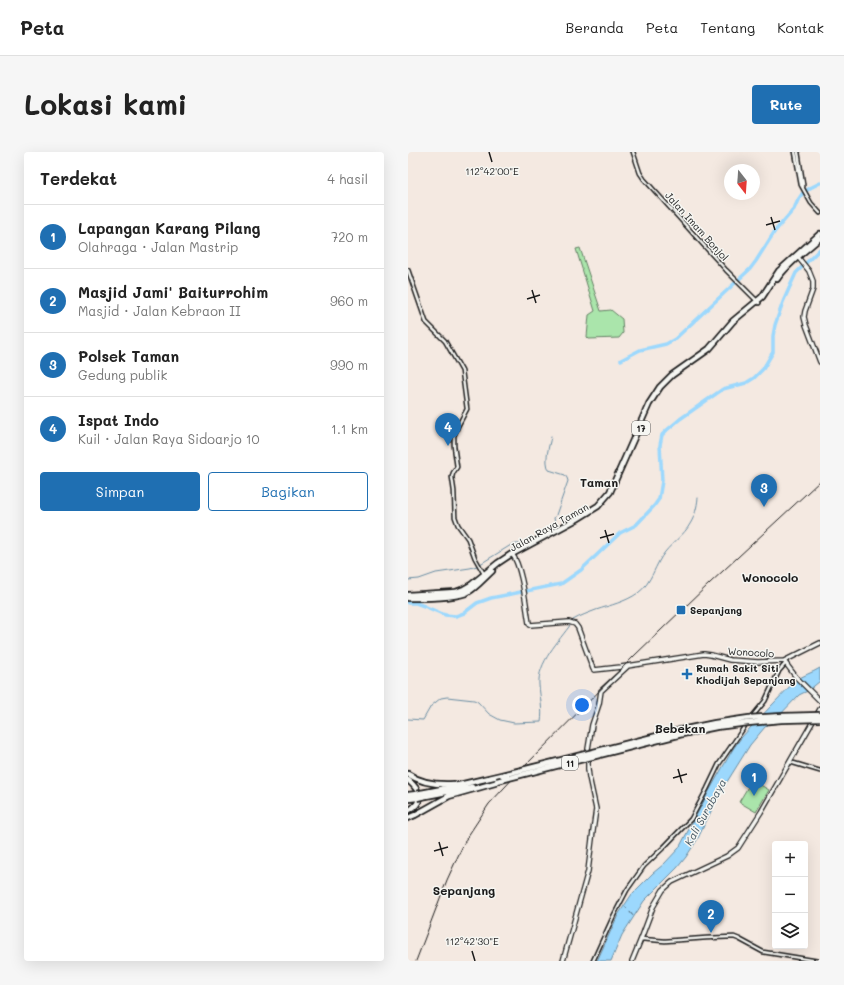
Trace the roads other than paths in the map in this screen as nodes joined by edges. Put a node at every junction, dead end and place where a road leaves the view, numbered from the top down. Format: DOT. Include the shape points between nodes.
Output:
graph roads {
  1 [pos="633,152"];
  2 [pos="796,152"];
  3 [pos="820,213"];
  4 [pos="820,234"];
  5 [pos="820,238"];
  6 [pos="797,256"];
  7 [pos="408,270"];
  8 [pos="759,302"];
  9 [pos="820,362"];
  10 [pos="512,555"];
  11 [pos="484,574"];
  12 [pos="408,595"];
  13 [pos="408,598"];
  14 [pos="820,643"];
  15 [pos="785,662"];
  16 [pos="628,666"];
  17 [pos="820,701"];
  18 [pos="820,710"];
  19 [pos="820,715"];
  20 [pos="820,719"];
  21 [pos="790,762"];
  22 [pos="820,771"];
  23 [pos="408,773"];
  24 [pos="408,780"];
  25 [pos="476,782"];
  26 [pos="496,782"];
  27 [pos="408,795"];
  28 [pos="419,795"];
  29 [pos="408,799"];
  30 [pos="408,811"];
  31 [pos="408,818"];
  32 [pos="642,939"];
  33 [pos="563,961"];
  34 [pos="593,961"];
  35 [pos="632,961"];
  36 [pos="818,961"];
  1 -- 8 [label="street, Jalan Imam Bonjol" via="642,176 737,282"];
  2 -- 3 [label="street" via="801,185"];
  4 -- 6 [label="highway, 17"];
  5 -- 6 [label="highway, 17"];
  6 -- 8 [label="highway, Jalan Raya Taman / 17" via="779,271"];
  6 -- 9 [label="main road" via="813,281 804,317"];
  7 -- 11 [label="street" via="426,322 444,341 462,371 468,409 454,436 458,467 452,477 454,511 458,525 468,539"];
  8 -- 10 [label="highway, Jalan Raya Taman / 17" via="733,321 709,349 672,375 660,387 649,404 607,496 601,503"];
  10 -- 11 [label="highway, Jalan Raya Taman / 17"];
  10 -- 13 [label="highway, Jalan Raya Taman / 17" via="465,594"];
  10 -- 16 [label="main road, Wonocolo" via="518,564 530,625 572,623 578,628 593,670"];
  11 -- 12 [label="highway, Jalan Raya Taman / 17" via="459,591"];
  14 -- 15 [label="main road"];
  15 -- 16 [label="main road, Wonocolo" via="730,660 704,654"];
  15 -- 17 [label="main road"];
  15 -- 34 [label="street" via="765,701 739,733 719,764 691,819 644,866 627,890"];
  16 -- 33 [label="main road" via="601,691 592,725 588,749 588,777 596,809 594,831 588,871"];
  18 -- 21 [label="main road"];
  19 -- 25 [label="highway, 11, bridge" via="749,718 715,723"];
  20 -- 26 [label="highway, 11, bridge" via="716,727"];
  21 -- 22 [label="street"];
  21 -- 32 [label="main road" via="738,848 727,856 672,882 662,890"];
  23 -- 25 [label="highway" via="420,780 444,785"];
  24 -- 30 [label="highway" via="417,788 419,796 418,803"];
  25 -- 28 [label="highway, 11"];
  26 -- 28 [label="highway, 11"];
  26 -- 31 [label="highway" via="449,796"];
  27 -- 28 [label="highway, 11"];
  28 -- 29 [label="highway, 11"];
  32 -- 35 [label="main road"];
  32 -- 36 [label="street" via="665,941 734,937 763,952"];
}
